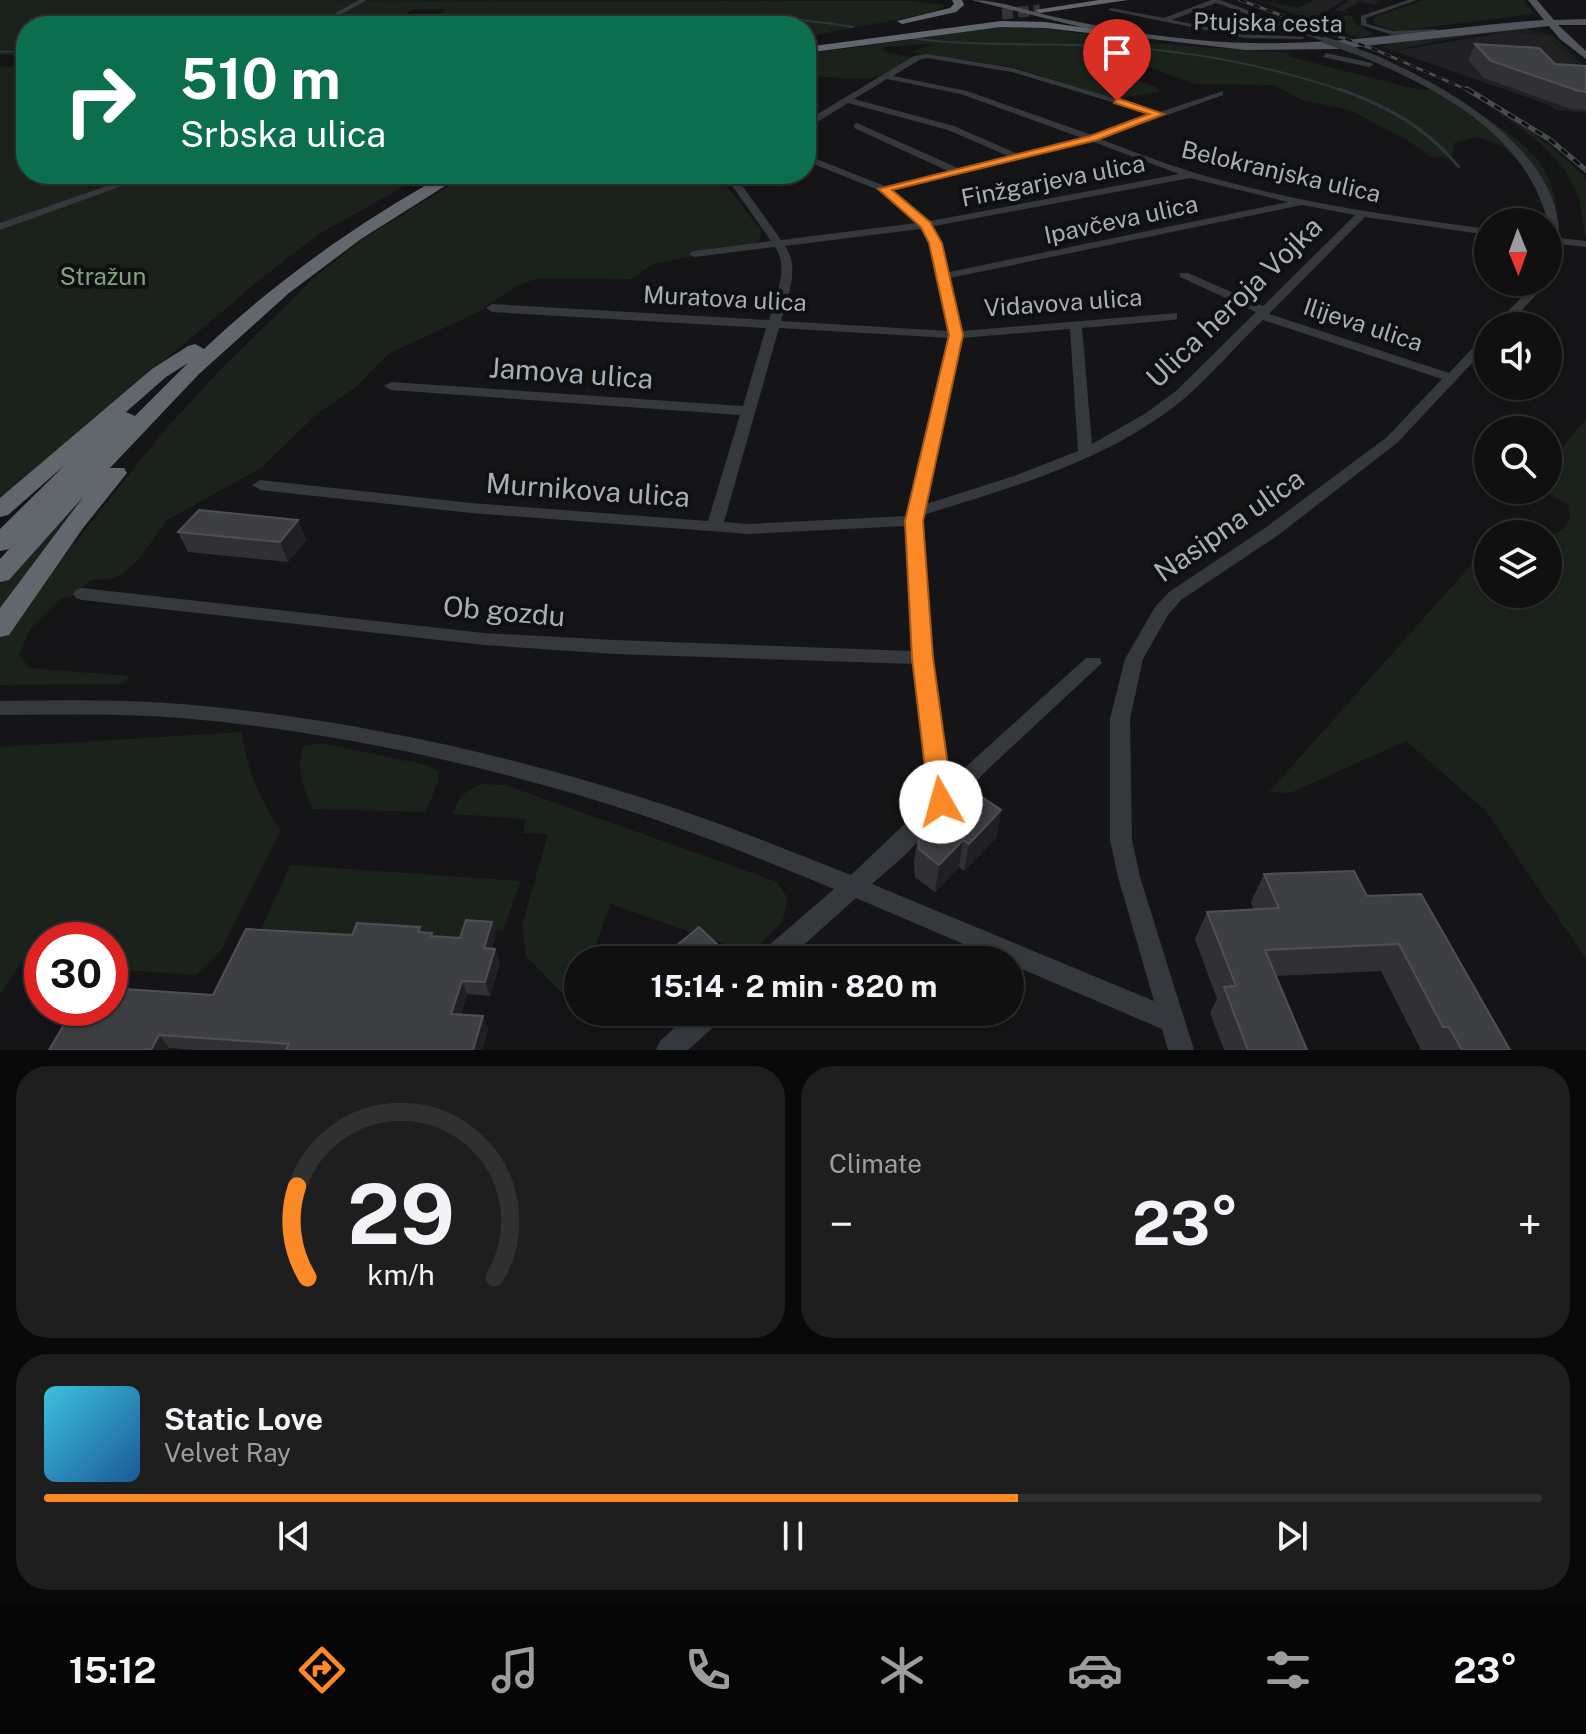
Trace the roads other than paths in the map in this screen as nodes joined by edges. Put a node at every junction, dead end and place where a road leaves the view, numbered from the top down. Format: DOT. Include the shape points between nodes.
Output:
graph roads {
  1 [pos="364,0"];
  2 [pos="957,0"];
  3 [pos="975,0"];
  4 [pos="991,0"];
  5 [pos="1100,0"];
  6 [pos="1123,0"];
  7 [pos="1215,0"];
  8 [pos="1414,0"];
  9 [pos="1532,0"];
  10 [pos="1541,0"];
  11 [pos="1015,8"];
  12 [pos="1038,10"];
  13 [pos="1111,10"];
  14 [pos="1000,13"];
  15 [pos="334,16"];
  16 [pos="929,16"];
  17 [pos="1166,20"];
  18 [pos="1555,21"];
  19 [pos="1586,21"];
  20 [pos="892,23"];
  21 [pos="1364,25"];
  22 [pos="1489,27"];
  23 [pos="944,31"];
  24 [pos="1436,31"];
  25 [pos="835,33"];
  26 [pos="1115,33"];
  27 [pos="1302,37"];
  28 [pos="1563,37"];
  29 [pos="1382,40"];
  30 [pos="816,41"];
  31 [pos="816,43"];
  32 [pos="816,44"];
  33 [pos="1586,44"];
  34 [pos="1326,55"];
  35 [pos="1586,56"];
  36 [pos="1376,59"];
  37 [pos="1359,63"];
  38 [pos="1398,72"];
  39 [pos="886,77"];
  40 [pos="1220,93"];
  41 [pos="847,100"];
  42 [pos="1159,114"];
  43 [pos="816,116"];
  44 [pos="857,126"];
  45 [pos="1508,126"];
  46 [pos="1093,138"];
  47 [pos="1018,157"];
  48 [pos="816,162"];
  49 [pos="959,172"];
  50 [pos="1191,175"];
  51 [pos="122,184"];
  52 [pos="419,184"];
  53 [pos="439,184"];
  54 [pos="736,184"];
  55 [pos="884,189"];
  56 [pos="1305,202"];
  57 [pos="1363,213"];
  58 [pos="926,225"];
  59 [pos="1567,226"];
  60 [pos="0,227"];
  61 [pos="1474,230"];
  62 [pos="1562,242"];
  63 [pos="1565,242"];
  64 [pos="779,244"];
  65 [pos="1586,244"];
  66 [pos="1562,252"];
  67 [pos="694,254"];
  68 [pos="1184,275"];
  69 [pos="944,276"];
  70 [pos="1529,296"];
  71 [pos="492,308"];
  72 [pos="1513,312"];
  73 [pos="1262,313"];
  74 [pos="1173,316"];
  75 [pos="775,324"];
  76 [pos="1076,325"];
  77 [pos="956,335"];
  78 [pos="195,350"];
  79 [pos="1474,354"];
  80 [pos="1452,378"];
  81 [pos="391,386"];
  82 [pos="156,408"];
  83 [pos="748,411"];
  84 [pos="1085,453"];
  85 [pos="260,485"];
  86 [pos="0,510"];
  87 [pos="914,517"];
  88 [pos="715,525"];
  89 [pos="0,543"];
  90 [pos="0,574"];
  91 [pos="82,594"];
  92 [pos="0,628"];
  93 [pos="923,658"];
  94 [pos="1093,663"];
  95 [pos="0,708"];
  96 [pos="941,802"];
  97 [pos="854,885"];
  98 [pos="785,946"];
  99 [pos="1171,1020"];
  100 [pos="696,1026"];
  101 [pos="669,1050"];
  102 [pos="1181,1050"];
  1 -- 15 [label="street"];
  2 -- 16 [label="highway" via="957,8"];
  3 -- 11 [label="main road, Ptujska cesta"];
  4 -- 11 [label="main road, Ptujska cesta"];
  5 -- 12 [label="highway"];
  6 -- 12 [label="highway"];
  7 -- 17 [label="street"];
  7 -- 36 [label="street, bridge"];
  8 -- 21 [label="street" via="1363,17"];
  9 -- 18 [label="main road"];
  10 -- 18 [label="main road"];
  11 -- 12 [label="highway"];
  11 -- 16 [label="highway"];
  11 -- 23 [label="highway" via="995,21"];
  11 -- 26 [label="main road, Ptujska cesta"];
  12 -- 29 [label="main road, Ptujska cesta" via="1145,35 1220,43"];
  13 -- 17 [label="street, Ptujska cesta"];
  14 -- 31 [label="highway"];
  16 -- 20 [label="highway"];
  17 -- 27 [label="street, Ptujska cesta" via="1245,36"];
  18 -- 19 [label="main road"];
  18 -- 22 [label="main road, Ptujska cesta"];
  18 -- 24 [label="main road, Ptujska cesta" via="1506,21"];
  18 -- 28 [label="main road"];
  18 -- 33 [label="main road"];
  21 -- 24 [label="street, Ptujska cesta" via="1393,33"];
  21 -- 29 [label="street, Ptujska cesta"];
  22 -- 26 [label="main road, Ptujska cesta" via="1379,43 1302,47"];
  22 -- 28 [label="main road" via="1532,27"];
  23 -- 26 [label="highway" via="1029,24"];
  23 -- 32 [label="highway"];
  24 -- 29 [label="main road, Ptujska cesta"];
  25 -- 30 [label="highway"];
  28 -- 35 [label="main road"];
  34 -- 37 [label="street, Ptujska cesta"];
  36 -- 37 [label="street, Ptujska cesta"];
  36 -- 45 [label="street" via="1452,92"];
  37 -- 38 [label="street, Ptujska cesta"];
  39 -- 41 [label="street"];
  39 -- 42 [label="street" via="923,56 1013,70"];
  39 -- 46 [label="street, Belokranjska ulica" via="966,94"];
  40 -- 42 [label="street"];
  41 -- 43 [label="street"];
  41 -- 47 [label="street" via="951,128"];
  42 -- 46 [label="street"];
  44 -- 49 [label="street"];
  46 -- 47 [label="street"];
  46 -- 50 [label="street, Belokranjska ulica"];
  47 -- 49 [label="street"];
  48 -- 55 [label="street"];
  49 -- 55 [label="street"];
  50 -- 56 [label="street, Belokranjska ulica"];
  50 -- 58 [label="street, Finžgarjeva ulica"];
  51 -- 60 [label="street"];
  52 -- 78 [label="highway" via="280,276"];
  53 -- 82 [label="highway" via="316,263 260,308"];
  54 -- 64 [label="street"];
  55 -- 58 [label="street"];
  56 -- 57 [label="street, Belokranjska ulica"];
  56 -- 69 [label="street, Ipavčeva ulica"];
  57 -- 61 [label="street, Belokranjska ulica"];
  57 -- 73 [label="street, Ulica heroja Vojka"];
  58 -- 64 [label="street, Finžgarjeva ulica"];
  58 -- 69 [label="street"];
  59 -- 63 [label="street"];
  62 -- 63 [label="street"];
  63 -- 65 [label="street"];
  63 -- 66 [label="street"];
  64 -- 67 [label="street, Finžgarjeva ulica"];
  64 -- 75 [label="street" via="786,255 787,278"];
  68 -- 73 [label="street, Ilijeva ulica"];
  69 -- 77 [label="street"];
  70 -- 72 [label="street"];
  71 -- 75 [label="street, Muratova ulica"];
  73 -- 80 [label="street, Ilijeva ulica"];
  73 -- 84 [label="street, Ulica heroja Vojka" via="1166,406"];
  74 -- 76 [label="street, Vidavova ulica"];
  75 -- 77 [label="street, Muratova ulica"];
  75 -- 83 [label="street"];
  76 -- 77 [label="street, Vidavova ulica"];
  76 -- 84 [label="street"];
  77 -- 87 [label="street"];
  78 -- 86 [label="highway" via="159,373"];
  78 -- 89 [label="highway"];
  79 -- 80 [label="street, Nasipna ulica"];
  80 -- 99 [label="street, Nasipna ulica" via="1346,478 1175,596 1134,659 1120,719 1121,840"];
  81 -- 83 [label="street, Jamova ulica"];
  82 -- 90 [label="highway"];
  82 -- 92 [label="highway" via="151,430 75,523"];
  83 -- 88 [label="street"];
  84 -- 87 [label="street, Ulica heroja Vojka"];
  85 -- 88 [label="street, Murnikova ulica" via="471,508"];
  87 -- 88 [label="street, Murnikova ulica" via="762,529"];
  87 -- 93 [label="street"];
  91 -- 93 [label="street, Ob gozdu" via="482,639"];
  93 -- 96 [label="street"];
  94 -- 96 [label="street"];
  95 -- 97 [label="street" via="197,714 419,747 656,811"];
  96 -- 97 [label="street"];
  97 -- 98 [label="street"];
  97 -- 99 [label="street"];
  99 -- 102 [label="street, Nasipna ulica"];
  100 -- 101 [label="street"];
}
